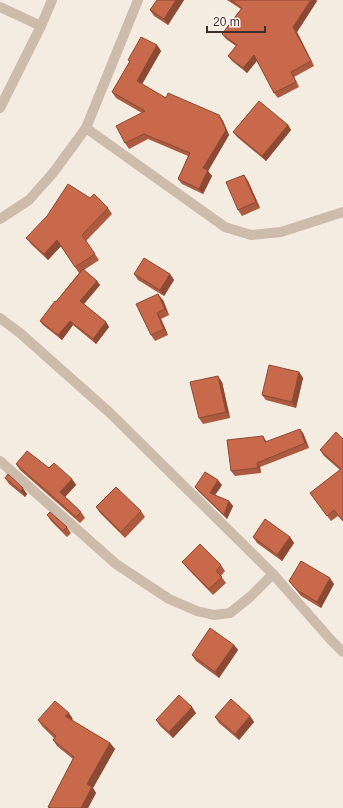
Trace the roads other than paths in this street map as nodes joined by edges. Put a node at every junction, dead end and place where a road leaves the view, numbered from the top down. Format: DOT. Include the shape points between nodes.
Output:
graph roads {
  1 [pos="52,0"];
  2 [pos="138,0"];
  3 [pos="0,7"];
  4 [pos="41,26"];
  5 [pos="0,108"];
  6 [pos="86,128"];
  7 [pos="343,212"];
  8 [pos="0,219"];
  9 [pos="0,318"];
  10 [pos="0,461"];
  11 [pos="273,574"];
  12 [pos="343,652"];
  1 -- 4 [label="street"];
  2 -- 6 [label="street"];
  3 -- 4 [label="street"];
  4 -- 5 [label="street"];
  6 -- 7 [label="street" via="224,227 251,235 281,232"];
  6 -- 8 [label="street" via="53,173 29,200"];
  9 -- 11 [label="street" via="110,413"];
  10 -- 11 [label="street" via="116,564 169,599 197,611 214,615 230,613"];
  11 -- 12 [label="street"];
}
